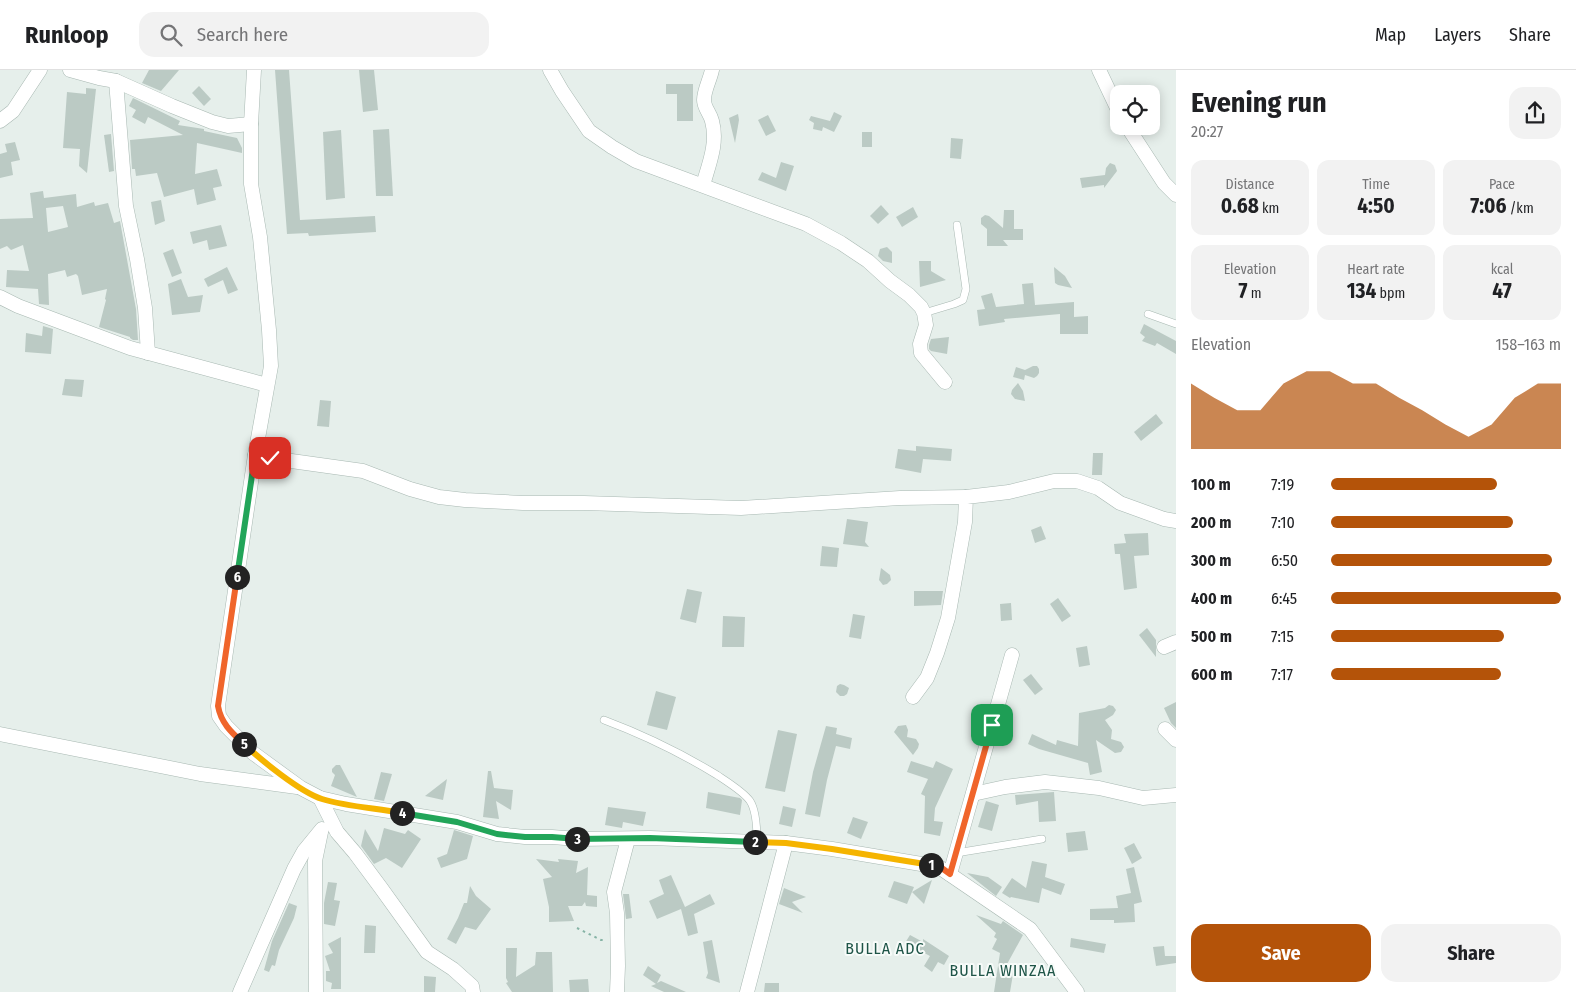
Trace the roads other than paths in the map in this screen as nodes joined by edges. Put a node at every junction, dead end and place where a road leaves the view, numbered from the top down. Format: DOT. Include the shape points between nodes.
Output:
graph roads {
  1 [pos="40,70"];
  2 [pos="70,70"];
  3 [pos="254,70"];
  4 [pos="550,70"];
  5 [pos="712,70"];
  6 [pos="1099,70"];
  7 [pos="116,81"];
  8 [pos="1110,93"];
  9 [pos="0,122"];
  10 [pos="252,124"];
  11 [pos="1133,135"];
  12 [pos="703,185"];
  13 [pos="1176,195"];
  14 [pos="957,225"];
  15 [pos="0,297"];
  16 [pos="924,312"];
  17 [pos="1148,314"];
  18 [pos="1176,324"];
  19 [pos="148,353"];
  20 [pos="945,382"];
  21 [pos="267,386"];
  22 [pos="255,455"];
  23 [pos="966,497"];
  24 [pos="1176,521"];
  25 [pos="1012,655"];
  26 [pos="912,697"];
  27 [pos="604,720"];
  28 [pos="1164,729"];
  29 [pos="0,734"];
  30 [pos="1176,740"];
  31 [pos="301,788"];
  32 [pos="973,794"];
  33 [pos="1176,795"];
  34 [pos="320,798"];
  35 [pos="327,815"];
  36 [pos="322,829"];
  37 [pos="628,839"];
  38 [pos="1042,840"];
  39 [pos="757,842"];
  40 [pos="786,843"];
  41 [pos="956,853"];
  42 [pos="950,874"];
  43 [pos="240,992"];
  44 [pos="316,992"];
  45 [pos="473,992"];
  46 [pos="617,992"];
  47 [pos="746,992"];
  48 [pos="1077,992"];
  1 -- 9 [label="street" via="13,111"];
  2 -- 7 [label="street"];
  3 -- 10 [label="street"];
  4 -- 12 [label="street" via="589,131 636,161"];
  5 -- 12 [label="street" via="704,102 712,119 714,146"];
  6 -- 8 [label="street"];
  7 -- 10 [label="street" via="212,122 228,126"];
  7 -- 19 [label="street" via="126,206 145,308"];
  10 -- 21 [label="street" via="252,184 269,330"];
  11 -- 13 [label="street" via="1164,183"];
  12 -- 16 [label="street" via="806,224 842,242 868,260"];
  14 -- 16 [label="lane" via="966,289 963,300"];
  15 -- 19 [label="street"];
  16 -- 20 [label="street" via="926,325 920,344 921,354"];
  17 -- 18 [label="lane"];
  19 -- 21 [label="street"];
  21 -- 22 [label="street"];
  22 -- 23 [label="street" via="363,471 410,490 465,500 741,508"];
  22 -- 31 [label="street" via="218,706 226,726 239,740"];
  23 -- 24 [label="street" via="1009,492 1054,481 1077,481 1098,488 1120,503"];
  23 -- 26 [label="street" via="965,522 948,618 927,678"];
  25 -- 32 [label="street"];
  27 -- 39 [label="lane" via="686,756 731,784 751,802 758,828"];
  28 -- 30 [label="street"];
  29 -- 31 [label="street" via="200,774"];
  31 -- 34 [label="street"];
  32 -- 33 [label="street" via="1045,782 1099,788 1143,798"];
  32 -- 41 [label="street"];
  34 -- 35 [label="street"];
  34 -- 37 [label="street" via="457,822 506,835 578,840"];
  35 -- 36 [label="street"];
  35 -- 45 [label="street" via="336,832 427,952 453,969 472,986"];
  36 -- 43 [label="street" via="294,869"];
  36 -- 44 [label="street" via="316,861"];
  37 -- 39 [label="street"];
  37 -- 46 [label="street" via="614,892 618,941"];
  38 -- 41 [label="lane"];
  39 -- 40 [label="street"];
  40 -- 42 [label="street" via="939,866"];
  40 -- 47 [label="street"];
  41 -- 42 [label="street"];
  42 -- 48 [label="street" via="1030,929"];
}
